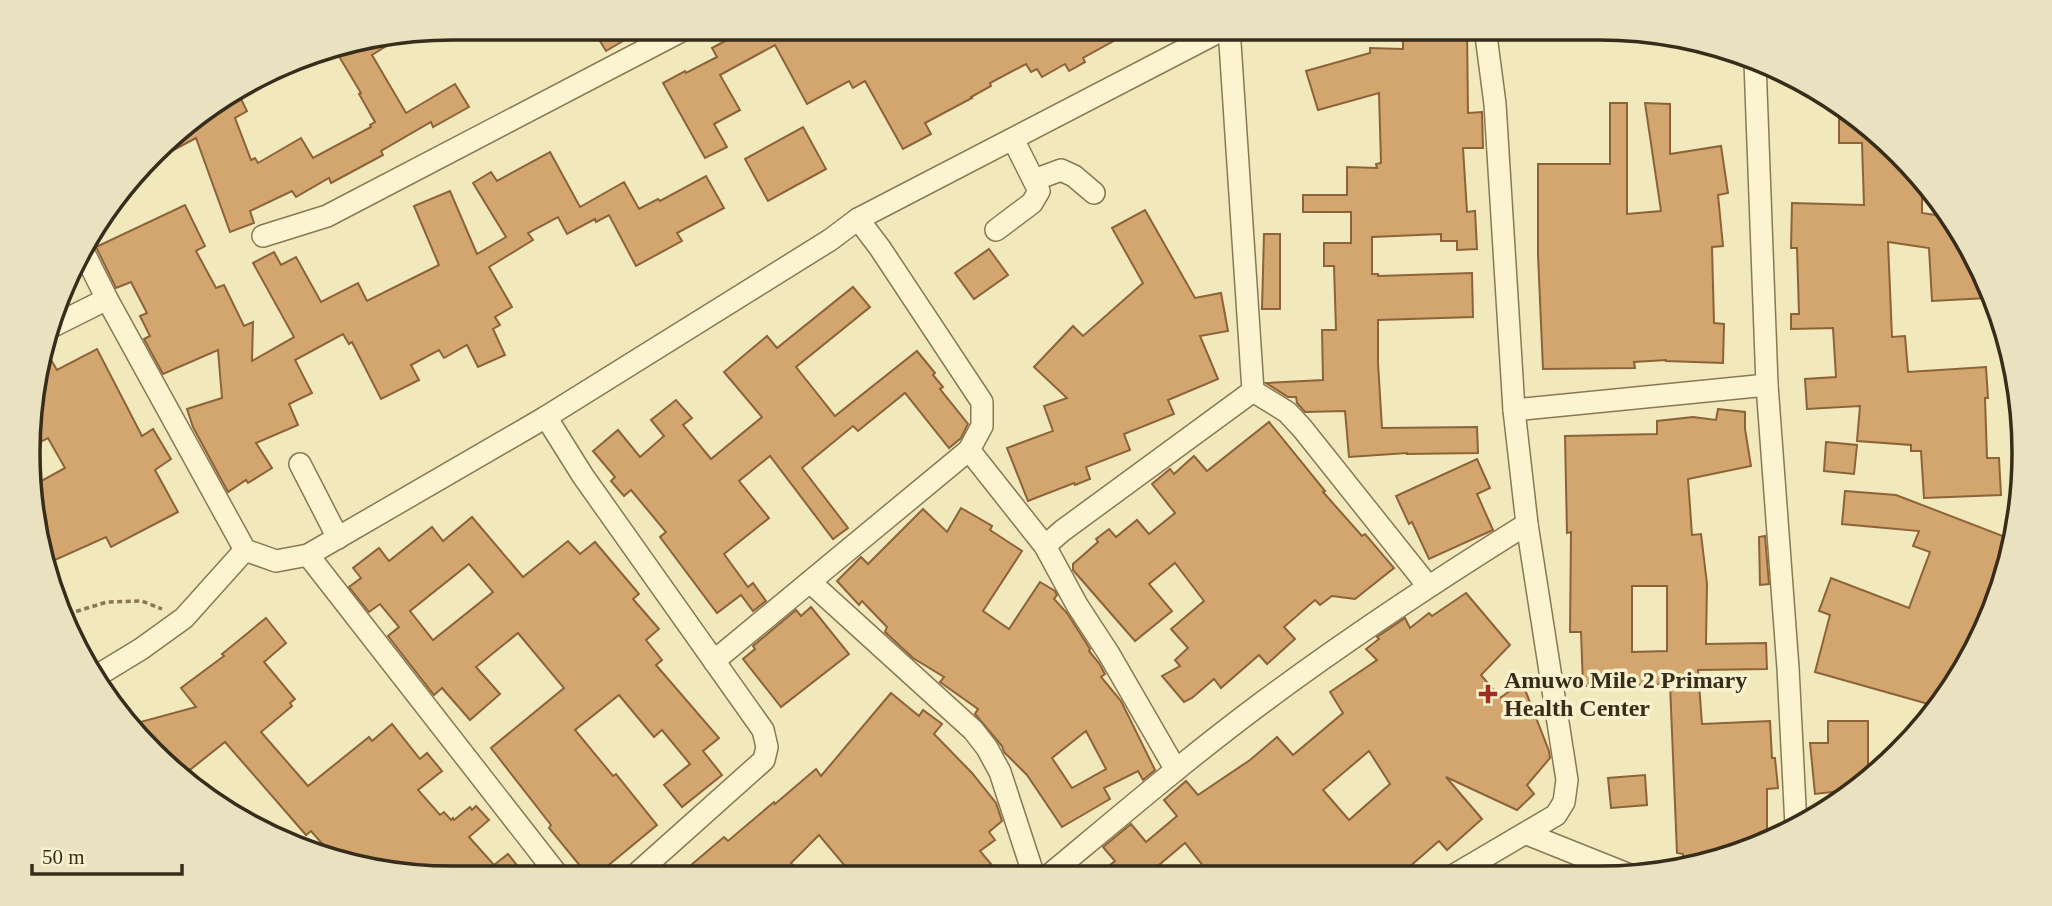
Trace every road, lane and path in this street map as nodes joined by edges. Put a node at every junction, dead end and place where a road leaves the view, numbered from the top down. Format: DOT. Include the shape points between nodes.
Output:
graph roads {
  1 [pos="664,40"];
  2 [pos="1205,40"];
  3 [pos="1229,40"];
  4 [pos="1487,40"];
  5 [pos="1755,71"];
  6 [pos="1013,139"];
  7 [pos="1034,180"];
  8 [pos="1094,193"];
  9 [pos="858,219"];
  10 [pos="996,230"];
  11 [pos="263,236"];
  12 [pos="88,261"];
  13 [pos="107,299"];
  14 [pos="61,322"];
  15 [pos="1767,385"];
  16 [pos="1253,391"];
  17 [pos="1514,410"];
  18 [pos="546,417"];
  19 [pos="969,450"];
  20 [pos="300,464"];
  21 [pos="1527,524"];
  22 [pos="338,538"];
  23 [pos="1045,546"];
  24 [pos="246,550"];
  25 [pos="307,555"];
  26 [pos="810,582"];
  27 [pos="1428,586"];
  28 [pos="73,613"];
  29 [pos="184,618"];
  30 [pos="714,661"];
  31 [pos="104,672"];
  32 [pos="1175,770"];
  33 [pos="1795,815"];
  34 [pos="1527,834"];
  35 [pos="551,866"];
  36 [pos="645,866"];
  37 [pos="1031,866"];
  38 [pos="1060,866"];
  39 [pos="1470,866"];
  40 [pos="1606,866"];
  1 -- 11 [label="street" via="327,216"];
  2 -- 6 [label="street"];
  3 -- 16 [label="street"];
  4 -- 17 [label="street" via="1495,104"];
  5 -- 15 [label="street"];
  6 -- 7 [label="street"];
  6 -- 9 [label="street"];
  7 -- 8 [label="street" via="1061,170"];
  7 -- 10 [label="street" via="1040,191 1032,203"];
  9 -- 18 [label="street"];
  9 -- 19 [label="street" via="982,402 982,426"];
  12 -- 13 [label="street"];
  13 -- 14 [label="street"];
  13 -- 24 [label="street"];
  15 -- 17 [label="street"];
  15 -- 33 [label="street"];
  16 -- 23 [label="street"];
  16 -- 27 [label="street" via="1287,412 1302,428"];
  17 -- 21 [label="street"];
  18 -- 22 [label="street"];
  18 -- 30 [label="street"];
  19 -- 23 [label="street"];
  19 -- 26 [label="street"];
  20 -- 22 [label="street"];
  21 -- 27 [label="street"];
  21 -- 34 [label="street" via="1567,780 1564,802 1556,815"];
  22 -- 25 [label="street"];
  23 -- 32 [label="street"];
  24 -- 25 [label="street" via="276,561"];
  24 -- 29 [label="street"];
  25 -- 35 [label="street"];
  26 -- 30 [label="street"];
  26 -- 37 [label="street" via="973,730 987,748 1000,772"];
  27 -- 32 [label="street"];
  28 -- 29 [label="path" via="107,602 142,601"];
  29 -- 31 [label="street"];
  30 -- 36 [label="street" via="763,730 764,760"];
  32 -- 38 [label="street"];
  34 -- 39 [label="street"];
  34 -- 40 [label="street"];
}
